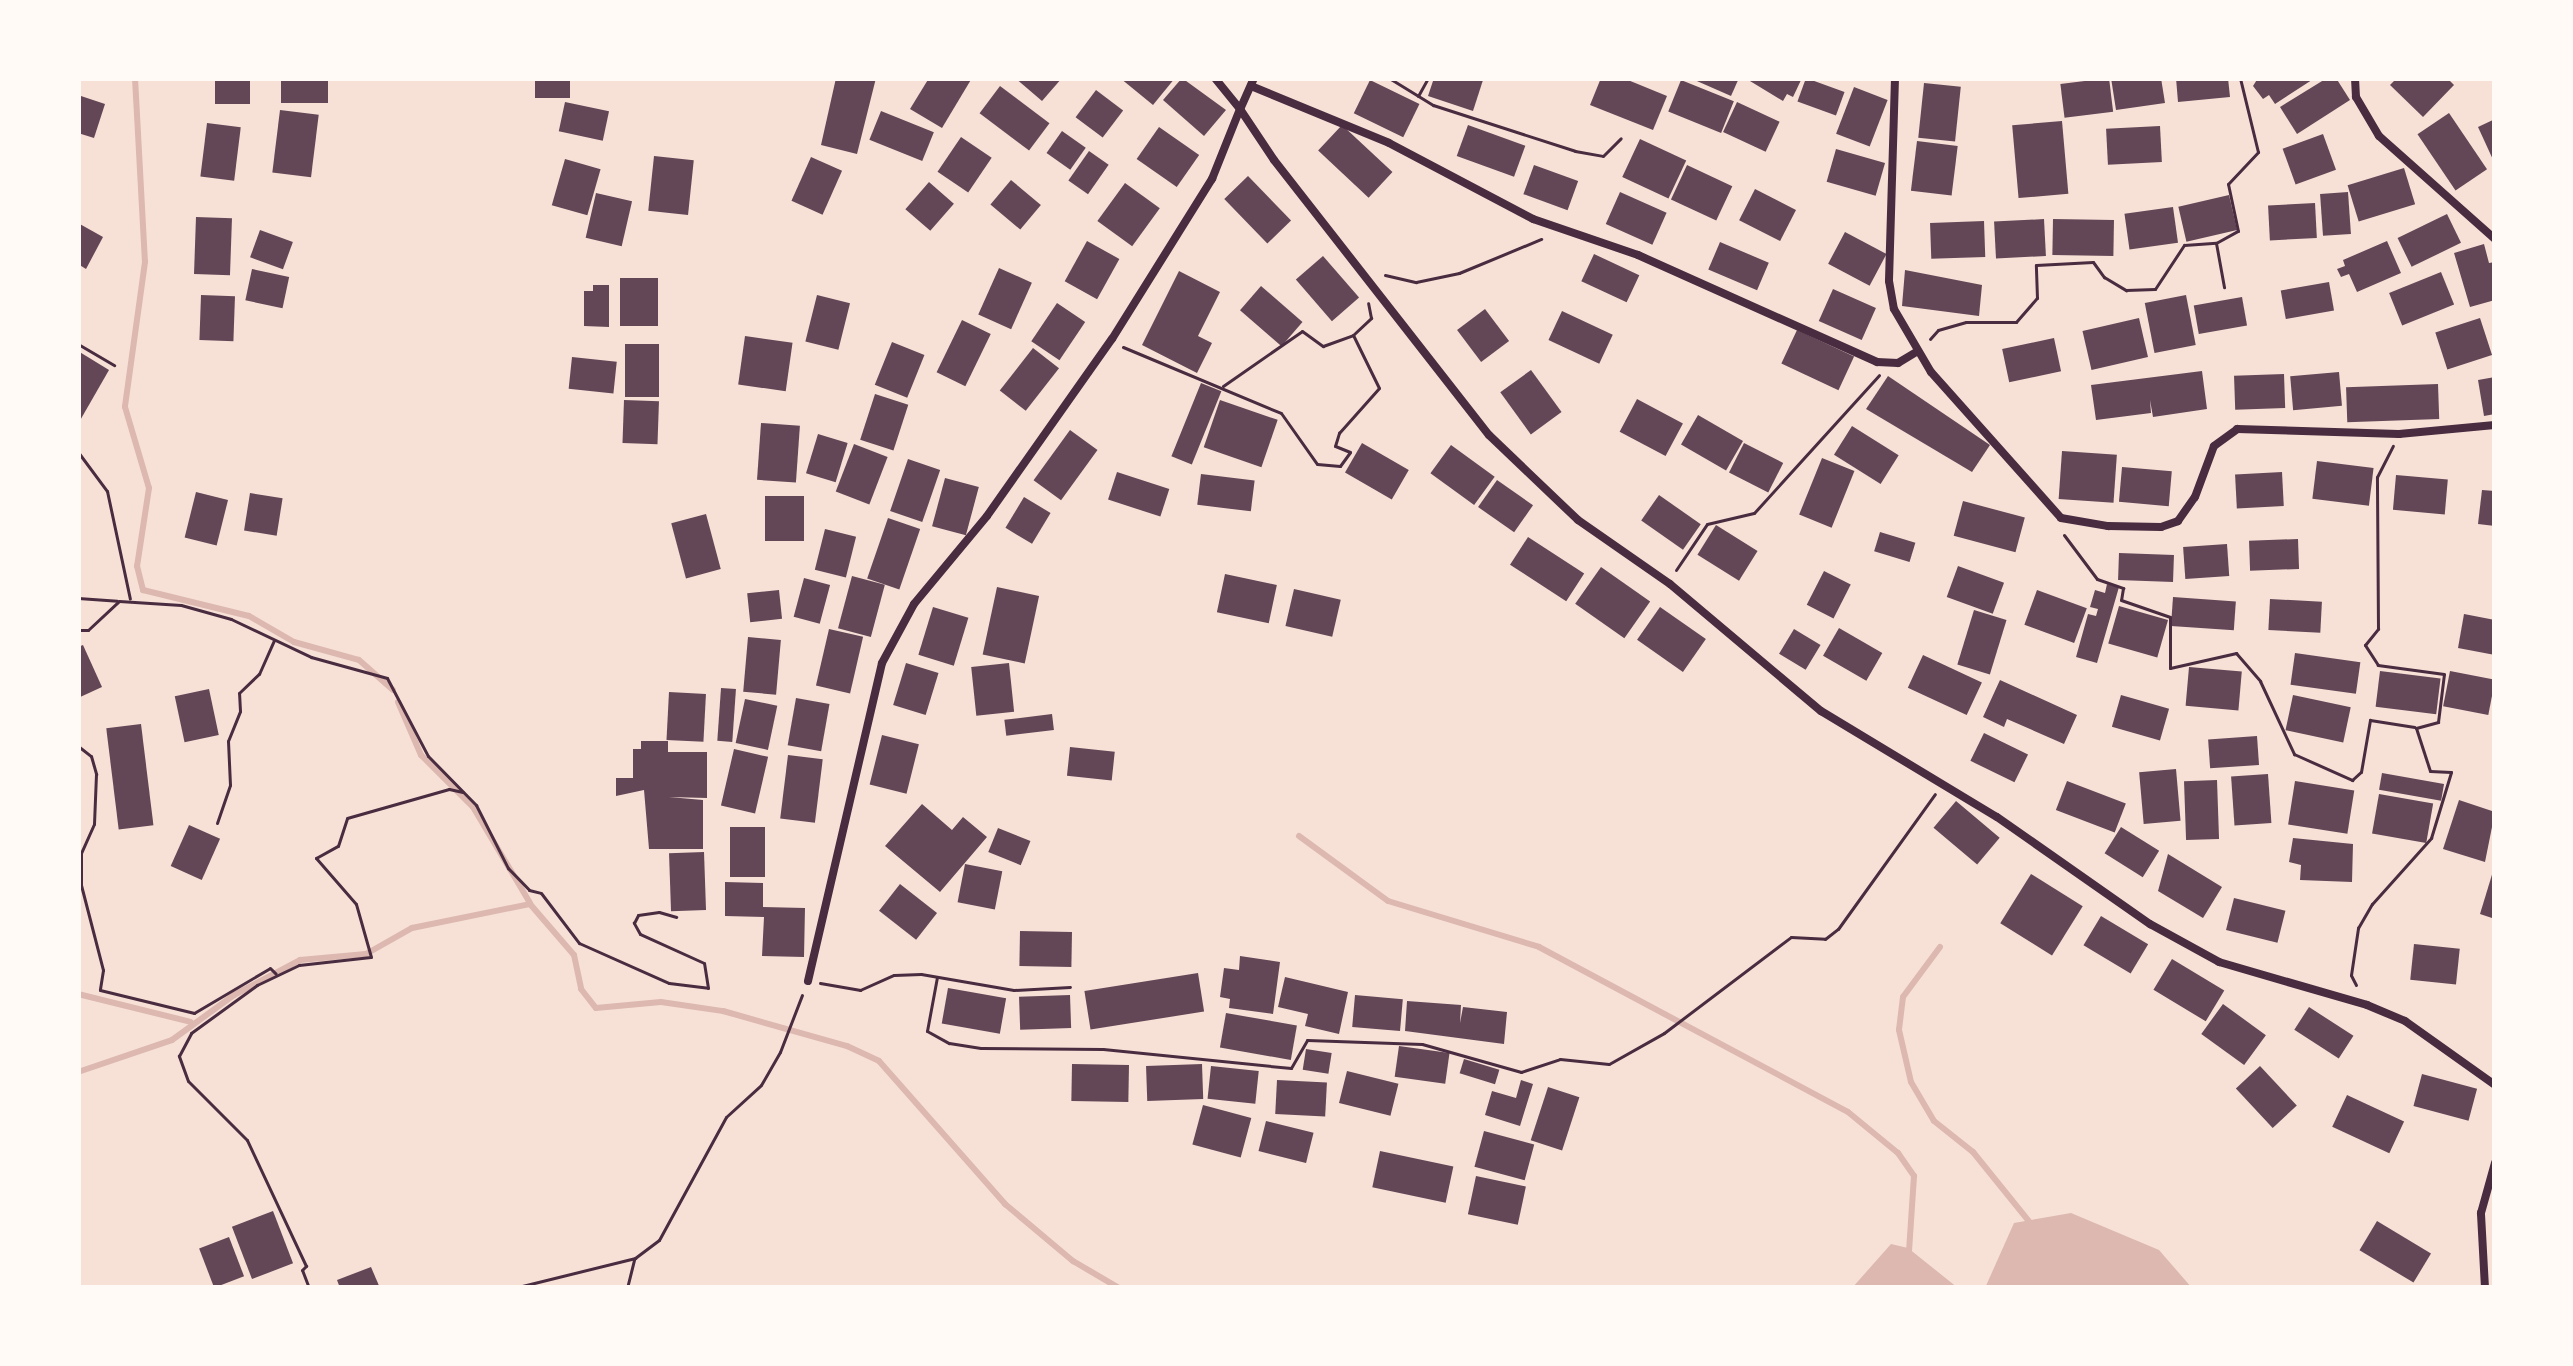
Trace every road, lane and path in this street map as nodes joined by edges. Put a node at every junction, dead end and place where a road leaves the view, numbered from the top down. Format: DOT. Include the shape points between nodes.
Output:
graph roads {
  1 [pos="1215,78"];
  2 [pos="1389,78"];
  3 [pos="1428,78"];
  4 [pos="1895,78"];
  5 [pos="2240,78"];
  6 [pos="2355,78"];
  7 [pos="1252,82"];
  8 [pos="1416,97"];
  9 [pos="1240,110"];
  10 [pos="1621,138"];
  11 [pos="1566,231"];
  12 [pos="2495,238"];
  13 [pos="2216,243"];
  14 [pos="1368,278"];
  15 [pos="2224,287"];
  16 [pos="1368,299"];
  17 [pos="1353,334"];
  18 [pos="1112,339"];
  19 [pos="78,344"];
  20 [pos="1918,352"];
  21 [pos="1888,364"];
  22 [pos="114,365"];
  23 [pos="1222,387"];
  24 [pos="2495,425"];
  25 [pos="2399,434"];
  26 [pos="78,452"];
  27 [pos="2061,518"];
  28 [pos="1670,584"];
  29 [pos="78,598"];
  30 [pos="118,601"];
  31 [pos="130,601"];
  32 [pos="78,629"];
  33 [pos="275,638"];
  34 [pos="2416,728"];
  35 [pos="78,746"];
  36 [pos="1943,783"];
  37 [pos="464,792"];
  38 [pos="217,823"];
  39 [pos="676,917"];
  40 [pos="277,976"];
  41 [pos="937,976"];
  42 [pos="808,981"];
  43 [pos="1070,987"];
  44 [pos="2367,1004"];
  45 [pos="2495,1085"];
  46 [pos="2495,1163"];
  47 [pos="635,1258"];
  48 [pos="309,1288"];
  49 [pos="514,1288"];
  50 [pos="627,1288"];
  51 [pos="2485,1288"];
  1 -- 9 [label="street"];
  2 -- 8 [label="path"];
  3 -- 8 [label="path"];
  4 -- 20 [label="street" via="1889,281"];
  5 -- 13 [label="path" via="2258,152 2228,184 2238,231"];
  6 -- 12 [label="street" via="2356,97 2380,136"];
  7 -- 9 [label="street"];
  7 -- 11 [label="street"];
  8 -- 10 [label="path" via="1603,156"];
  9 -- 14 [label="street"];
  9 -- 18 [label="street" via="1212,179"];
  11 -- 14 [label="path" via="1459,273 1416,282"];
  11 -- 21 [label="street"];
  13 -- 15 [label="path"];
  13 -- 20 [label="path" via="2184,245 2155,290 2126,290 2092,262 2036,265 2037,298 2016,322 1938,330"];
  14 -- 28 [label="street" via="1489,436 1578,520"];
  16 -- 17 [label="path" via="1371,318"];
  17 -- 23 [label="path" via="1323,346 1302,332"];
  17 -- 23 [label="path" via="1379,388 1339,434 1335,446 1351,452 1340,466 1317,464 1281,413"];
  18 -- 23 [label="path" via="1134,356"];
  18 -- 42 [label="street" via="895,635 869,700"];
  19 -- 22 [label="path"];
  20 -- 21 [label="street"];
  20 -- 27 [label="street"];
  21 -- 28 [label="path" via="1754,513 1707,524"];
  24 -- 25 [label="street"];
  25 -- 27 [label="street" via="2237,429 2215,446 2178,521 2108,526"];
  25 -- 34 [label="path" via="2377,477 2378,629 2366,646 2378,665 2444,674 2438,722"];
  26 -- 31 [label="path" via="107,490"];
  27 -- 34 [label="path" via="2066,544 2097,578 2123,588 2121,600 2170,616 2170,668 2236,653 2260,681 2294,754 2352,780 2361,772 2370,719"];
  28 -- 36 [label="street" via="1802,697"];
  29 -- 30 [label="path"];
  30 -- 31 [label="path"];
  30 -- 32 [label="path" via="88,631"];
  31 -- 33 [label="path" via="199,609"];
  33 -- 37 [label="path" via="387,678 428,756"];
  33 -- 38 [label="path" via="259,674 239,693 227,741 232,775"];
  34 -- 44 [label="path" via="2430,770 2451,772 2447,800 2416,860 2359,928 2351,975"];
  35 -- 40 [label="path" via="95,774 81,885 103,970 100,990 194,1013 270,968"];
  36 -- 41 [label="path" via="1838,929 1825,938 1791,937 1664,1033 1609,1064 1560,1059 1521,1072 1422,1044 1307,1040 1291,1068 1103,1048 981,1048 927,1031"];
  36 -- 44 [label="street" via="2191,949"];
  37 -- 39 [label="path" via="508,868 541,893 580,943 669,983 708,988 704,963 640,934 634,923 638,915"];
  37 -- 40 [label="path" via="347,818 338,846 316,858 356,904 371,957 299,964"];
  40 -- 48 [label="path" via="191,1033 179,1056 188,1081 247,1140"];
  41 -- 42 [label="path" via="894,975 860,990"];
  41 -- 43 [label="path" via="1014,990"];
  42 -- 47 [label="path" via="761,1085 726,1117 672,1223"];
  44 -- 45 [label="street" via="2439,1042"];
  46 -- 51 [label="street" via="2481,1213"];
  47 -- 49 [label="path"];
  47 -- 50 [label="path"];
}
